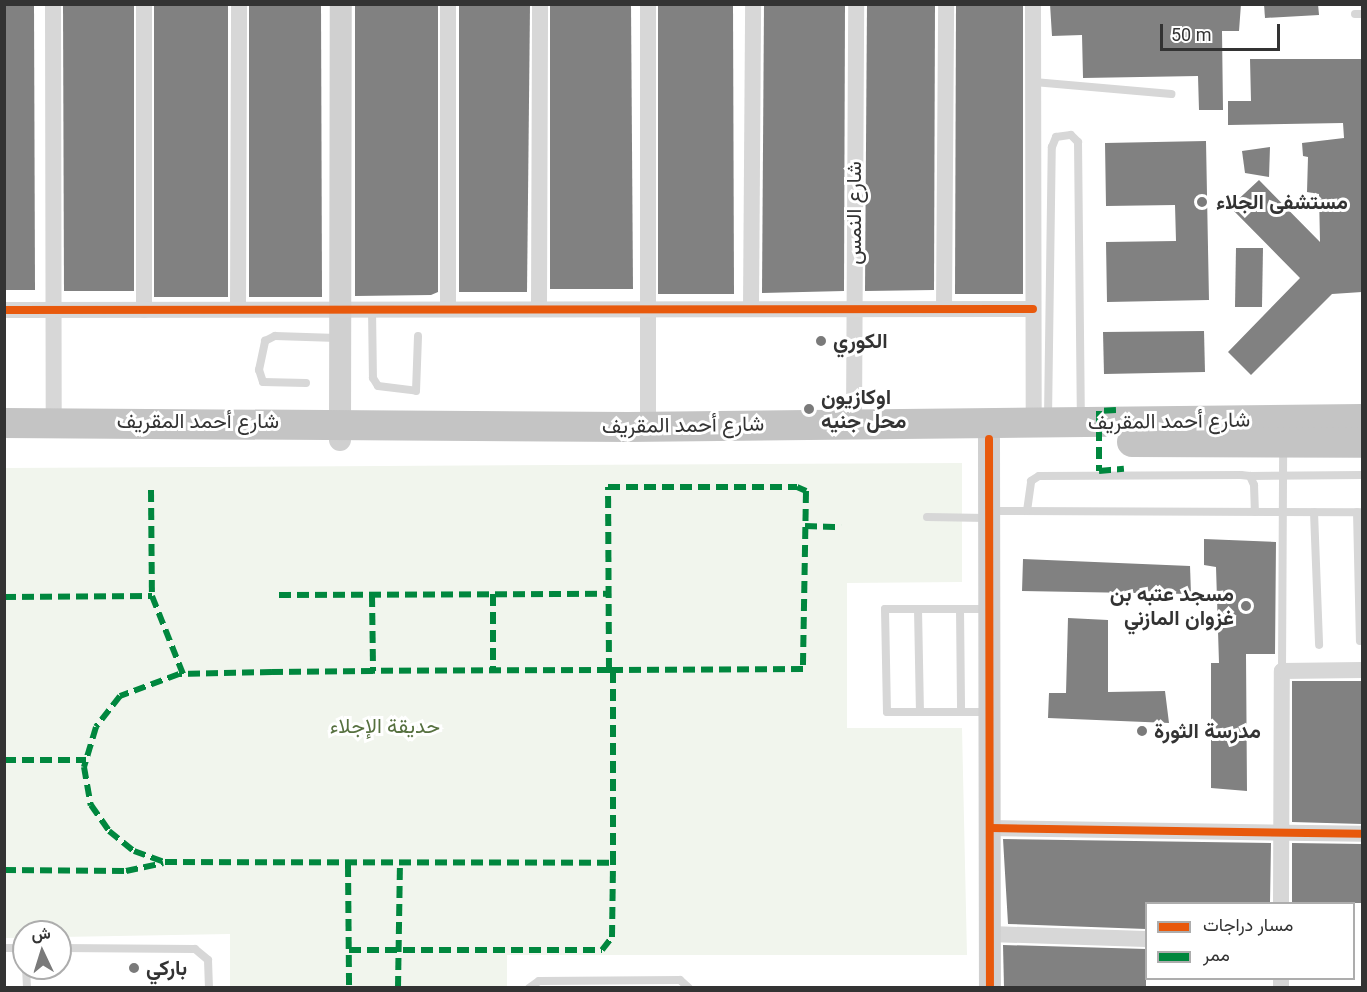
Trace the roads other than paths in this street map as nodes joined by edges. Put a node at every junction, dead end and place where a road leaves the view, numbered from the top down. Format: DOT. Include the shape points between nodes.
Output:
graph roads {
  1 [pos="53,4"];
  2 [pos="144,4"];
  3 [pos="239,4"];
  4 [pos="341,4"];
  5 [pos="448,4"];
  6 [pos="540,4"];
  7 [pos="648,4"];
  8 [pos="753,4"];
  9 [pos="856,4"];
  10 [pos="946,4"];
  11 [pos="1033,4"];
  12 [pos="1034,82"];
  13 [pos="1171,94"];
  14 [pos="448,307"];
  15 [pos="539,307"];
  16 [pos="647,308"];
  17 [pos="238,309"];
  18 [pos="337,309"];
  19 [pos="372,309"];
  20 [pos="751,309"];
  21 [pos="854,309"];
  22 [pos="944,309"];
  23 [pos="1033,309"];
  24 [pos="4,310"];
  25 [pos="144,310"];
  26 [pos="54,311"];
  27 [pos="418,336"];
  28 [pos="338,338"];
  29 [pos="306,383"];
  30 [pos="1362,419"];
  31 [pos="54,422"];
  32 [pos="854,422"];
  33 [pos="1041,422"];
  34 [pos="1081,422"];
  35 [pos="4,423"];
  36 [pos="648,427"];
  37 [pos="340,431"];
  38 [pos="1230,432"];
  39 [pos="989,439"];
  40 [pos="4,442"];
  41 [pos="1362,443"];
  42 [pos="1283,445"];
  43 [pos="1362,475"];
  44 [pos="1250,476"];
  45 [pos="1284,476"];
  46 [pos="1027,511"];
  47 [pos="1255,512"];
  48 [pos="1284,512"];
  49 [pos="1314,512"];
  50 [pos="1360,512"];
  51 [pos="990,514"];
  52 [pos="927,517"];
  53 [pos="918,609"];
  54 [pos="960,609"];
  55 [pos="990,609"];
  56 [pos="1360,642"];
  57 [pos="1318,645"];
  58 [pos="1362,670"];
  59 [pos="1282,671"];
  60 [pos="920,712"];
  61 [pos="961,712"];
  62 [pos="991,712"];
  63 [pos="991,828"];
  64 [pos="1281,833"];
  65 [pos="1362,834"];
  66 [pos="1281,902"];
  67 [pos="990,934"];
  68 [pos="1145,939"];
  69 [pos="72,948"];
  70 [pos="209,987"];
  71 [pos="530,987"];
  72 [pos="689,987"];
  73 [pos="990,987"];
  1 -- 26 [label="street"];
  2 -- 25 [label="street"];
  3 -- 17 [label="street"];
  4 -- 18 [label="street"];
  5 -- 14 [label="street"];
  6 -- 15 [label="street"];
  7 -- 16 [label="street"];
  8 -- 20 [label="street"];
  9 -- 21 [label="street, شارع النمس"];
  10 -- 22 [label="street"];
  11 -- 12 [label="street"];
  12 -- 13 [label="lane"];
  12 -- 23 [label="street"];
  14 -- 15 [label="street"];
  14 -- 19 [label="street"];
  15 -- 16 [label="street"];
  16 -- 20 [label="street"];
  16 -- 36 [label="street"];
  17 -- 18 [label="street"];
  17 -- 25 [label="street"];
  18 -- 19 [label="street"];
  18 -- 28 [label="street"];
  19 -- 27 [label="lane" via="373,378 378,386 416,391"];
  20 -- 21 [label="street"];
  21 -- 22 [label="street"];
  21 -- 32 [label="street, شارع النمس"];
  22 -- 23 [label="street"];
  23 -- 33 [label="street"];
  24 -- 26 [label="street"];
  25 -- 26 [label="street"];
  26 -- 31 [label="street"];
  28 -- 29 [label="lane" via="275,336 265,341 259,370 263,382"];
  28 -- 37 [label="street"];
  30 -- 38 [label="highway, شارع أحمد المقريف"];
  31 -- 35 [label="highway, شارع أحمد المقريف"];
  31 -- 37 [label="highway, شارع أحمد المقريف"];
  32 -- 33 [label="highway, شارع أحمد المقريف"];
  32 -- 36 [label="highway, شارع أحمد المقريف"];
  33 -- 34 [label="highway, شارع أحمد المقريف"];
  33 -- 34 [label="lane" via="1052,147 1056,137 1071,135 1078,142"];
  34 -- 38 [label="highway, شارع أحمد المقريف"];
  36 -- 37 [label="highway, شارع أحمد المقريف"];
  37 -- 39 [label="highway, شارع أحمد المقريف"];
  37 -- 40 [label="highway, شارع أحمد المقريف"];
  38 -- 39 [label="highway, شارع أحمد المقريف"];
  38 -- 42 [label="highway, شارع أحمد المقريف"];
  39 -- 51 [label="street"];
  41 -- 42 [label="highway, شارع أحمد المقريف"];
  42 -- 45 [label="lane"];
  43 -- 45 [label="lane"];
  44 -- 45 [label="lane"];
  44 -- 46 [label="lane" via="1039,476 1030,481"];
  44 -- 47 [label="lane"];
  45 -- 48 [label="lane"];
  46 -- 47 [label="lane"];
  46 -- 51 [label="lane"];
  47 -- 48 [label="lane"];
  48 -- 49 [label="lane"];
  48 -- 59 [label="lane"];
  49 -- 50 [label="lane"];
  49 -- 57 [label="lane"];
  50 -- 56 [label="lane"];
  51 -- 52 [label="lane"];
  51 -- 55 [label="street"];
  53 -- 54 [label="lane"];
  53 -- 60 [label="lane"];
  53 -- 60 [label="lane" via="885,609 887,712"];
  54 -- 55 [label="lane"];
  54 -- 61 [label="lane"];
  55 -- 62 [label="street"];
  58 -- 59 [label="street"];
  59 -- 64 [label="street"];
  60 -- 61 [label="lane"];
  61 -- 62 [label="lane"];
  62 -- 63 [label="street"];
  63 -- 64 [label="street"];
  63 -- 67 [label="street"];
  64 -- 65 [label="street"];
  64 -- 66 [label="street"];
  67 -- 68 [label="street"];
  67 -- 73 [label="street"];
  69 -- 70 [label="lane" via="195,949 208,960"];
  71 -- 72 [label="lane" via="538,981 680,980"];
}
